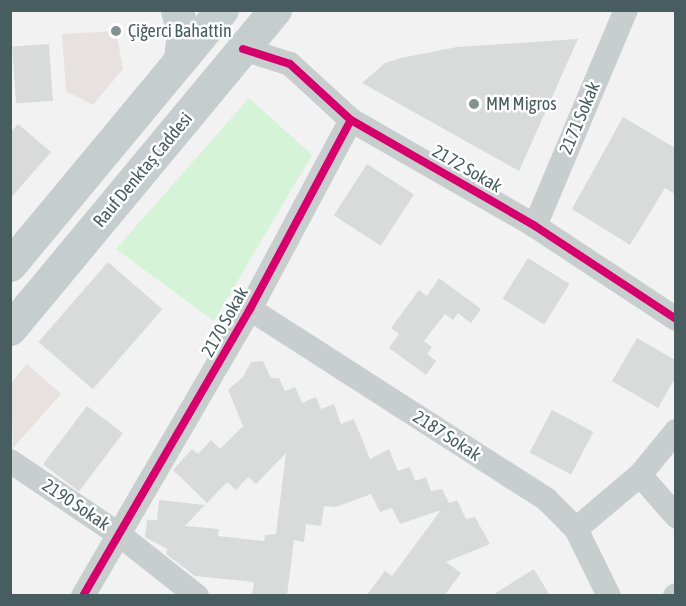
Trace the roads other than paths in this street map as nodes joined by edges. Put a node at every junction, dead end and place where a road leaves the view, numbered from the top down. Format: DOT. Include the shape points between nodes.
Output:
graph roads {
  1 [pos="177,10"];
  2 [pos="222,10"];
  3 [pos="275,10"];
  4 [pos="626,10"];
  5 [pos="243,49"];
  6 [pos="180,60"];
  7 [pos="351,120"];
  8 [pos="535,226"];
  9 [pos="10,265"];
  10 [pos="250,309"];
  11 [pos="675,319"];
  12 [pos="10,329"];
  13 [pos="675,431"];
  14 [pos="10,461"];
  15 [pos="640,475"];
  16 [pos="675,516"];
  17 [pos="576,529"];
  18 [pos="121,536"];
  19 [pos="82,596"];
  20 [pos="197,596"];
  21 [pos="609,596"];
  1 -- 6 [label="main road" via="183,34"];
  2 -- 6 [label="main road"];
  3 -- 5 [label="main road, Rauf Denktaş Caddesi"];
  4 -- 8 [label="street, 2171 Sokak"];
  5 -- 7 [label="street, 2172 Sokak" via="290,64"];
  5 -- 12 [label="main road, Rauf Denktaş Caddesi"];
  6 -- 9 [label="main road"];
  7 -- 8 [label="street, 2172 Sokak"];
  7 -- 10 [label="street, 2170 Sokak"];
  8 -- 11 [label="street, 2172 Sokak"];
  10 -- 17 [label="street, 2187 Sokak" via="547,500"];
  10 -- 18 [label="street, 2170 Sokak"];
  13 -- 15 [label="street"];
  14 -- 18 [label="street, 2190 Sokak"];
  15 -- 16 [label="street"];
  15 -- 17 [label="street"];
  17 -- 21 [label="street, 2187 Sokak"];
  18 -- 19 [label="street, 2170 Sokak"];
  18 -- 20 [label="street, 2190 Sokak"];
}
